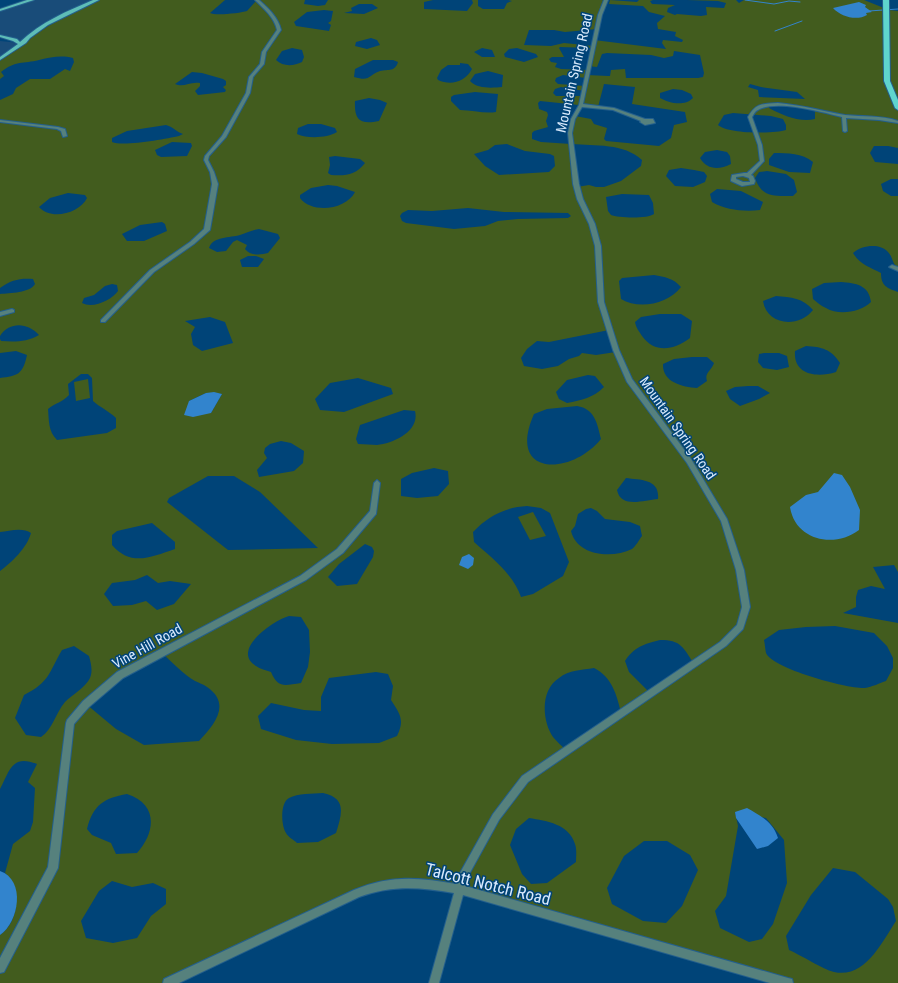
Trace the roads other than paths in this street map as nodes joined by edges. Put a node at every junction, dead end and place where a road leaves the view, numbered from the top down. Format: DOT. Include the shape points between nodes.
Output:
graph roads {
  1 [pos="26,0"];
  2 [pos="32,0"];
  3 [pos="97,0"];
  4 [pos="257,0"];
  5 [pos="606,0"];
  6 [pos="886,0"];
  7 [pos="2,9"];
  8 [pos="0,36"];
  9 [pos="0,41"];
  10 [pos="20,44"];
  11 [pos="0,58"];
  12 [pos="581,105"];
  13 [pos="898,108"];
  14 [pos="844,116"];
  15 [pos="644,120"];
  16 [pos="0,121"];
  17 [pos="898,122"];
  18 [pos="846,131"];
  19 [pos="65,136"];
  20 [pos="748,175"];
  21 [pos="12,311"];
  22 [pos="0,314"];
  23 [pos="103,321"];
  24 [pos="377,483"];
  25 [pos="459,890"];
  26 [pos="0,968"];
  27 [pos="168,983"];
  28 [pos="434,983"];
  29 [pos="788,983"];
  1 -- 7 [label="main road"];
  2 -- 7 [label="main road"];
  3 -- 10 [label="main road" via="64,15"];
  4 -- 23 [label="street" via="270,12 279,30 264,52 262,64 250,77 248,93 234,119 207,156 206,160 215,184 208,227 192,243 152,271"];
  5 -- 12 [label="street, Mountain Spring Road" via="600,15"];
  6 -- 13 [label="highway" via="887,81"];
  8 -- 10 [label="main road"];
  9 -- 10 [label="main road"];
  10 -- 11 [label="main road"];
  12 -- 15 [label="street" via="618,110"];
  12 -- 25 [label="street, Mountain Spring Road" via="570,133 576,184 598,246 601,302 616,350 628,380 689,461 724,521 740,570 746,607 740,627 723,644 525,779 496,816 463,876"];
  14 -- 17 [label="street"];
  14 -- 18 [label="street"];
  14 -- 20 [label="street" via="805,106 770,105 755,108 750,114 751,121 763,156 759,166"];
  16 -- 19 [label="street" via="58,128 63,130"];
  21 -- 22 [label="street"];
  24 -- 26 [label="street, Vine Hill Road" via="373,512 340,551 303,578 120,675 86,704 70,723 53,868"];
  25 -- 27 [label="street, Talcott Notch Road" via="413,882 398,882 370,888"];
  25 -- 28 [label="street, Mountain Spring Road"];
  25 -- 29 [label="street, Talcott Notch Road"];
}
